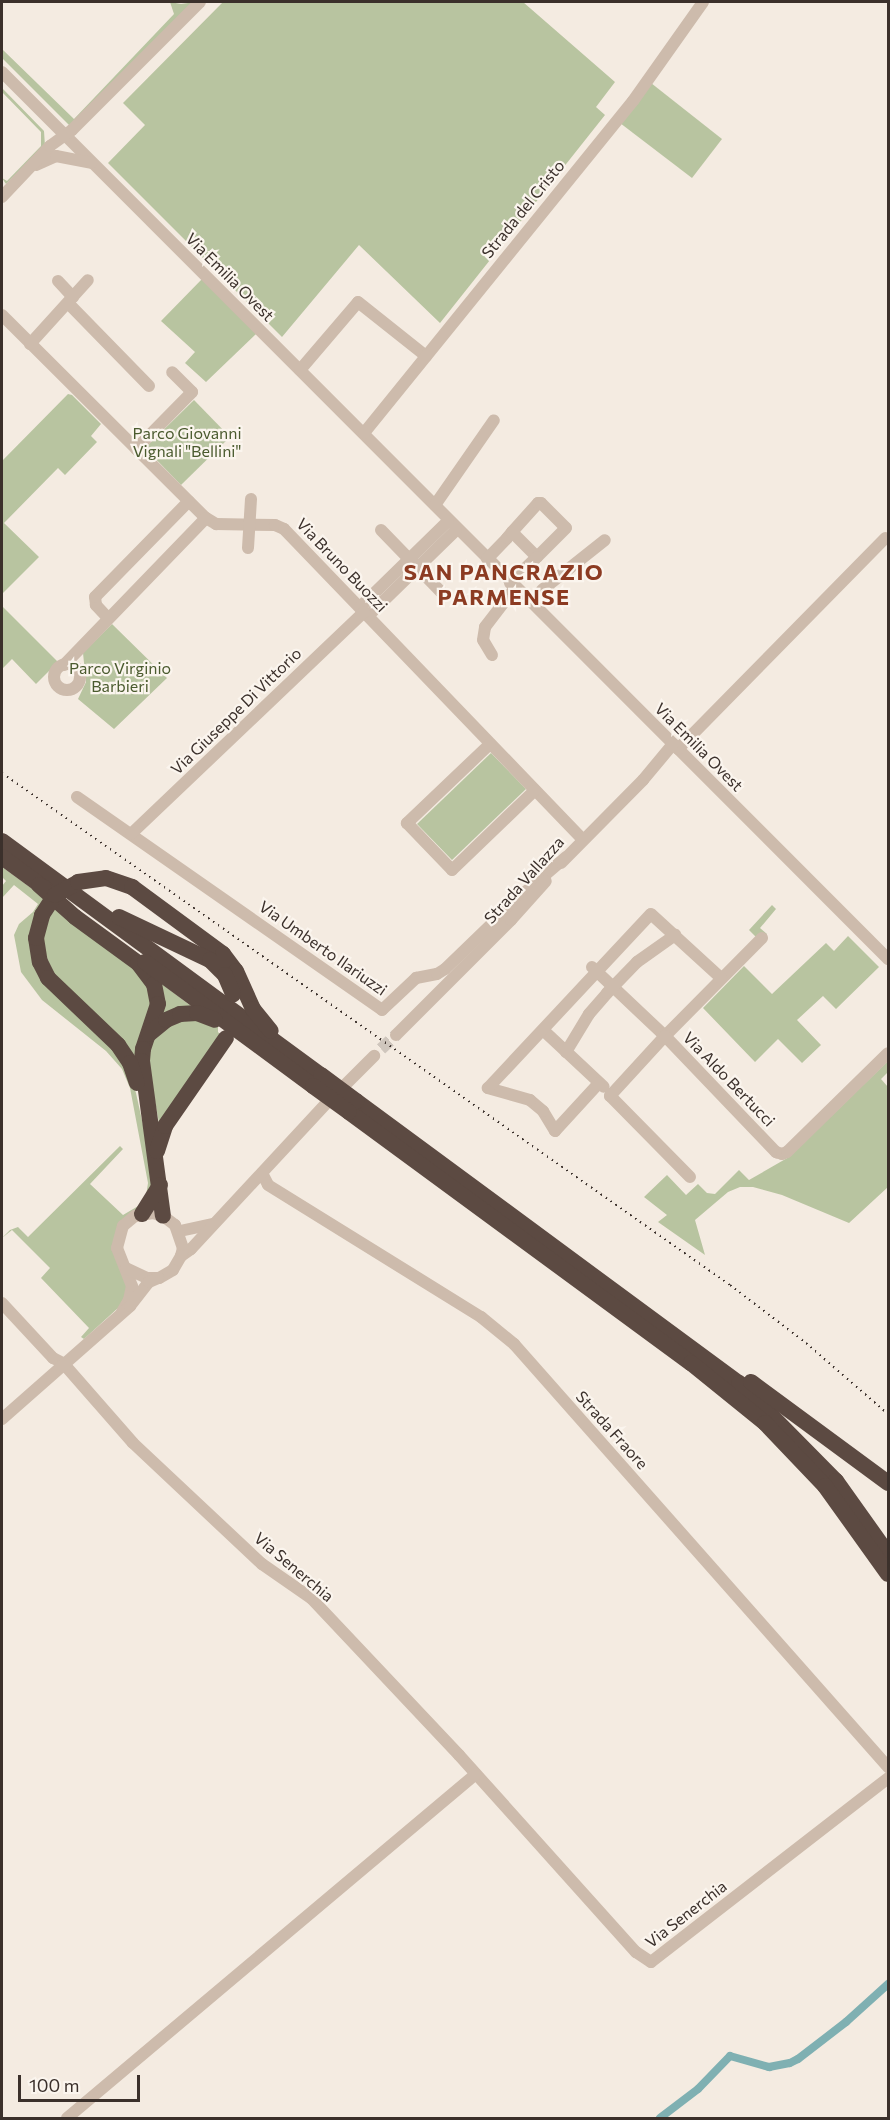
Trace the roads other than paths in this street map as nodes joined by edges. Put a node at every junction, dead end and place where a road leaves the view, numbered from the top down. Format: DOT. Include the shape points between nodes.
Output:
graph roads {
  1 [pos="200,2"];
  2 [pos="703,2"];
  3 [pos="2,72"];
  4 [pos="49,120"];
  5 [pos="67,137"];
  6 [pos="53,151"];
  7 [pos="95,165"];
  8 [pos="2,197"];
  9 [pos="88,280"];
  10 [pos="58,281"];
  11 [pos="70,300"];
  12 [pos="3,319"];
  13 [pos="30,344"];
  14 [pos="426,356"];
  15 [pos="300,370"];
  16 [pos="171,372"];
  17 [pos="149,386"];
  18 [pos="494,420"];
  19 [pos="364,433"];
  20 [pos="136,449"];
  21 [pos="251,500"];
  22 [pos="189,501"];
  23 [pos="435,505"];
  24 [pos="206,518"];
  25 [pos="249,525"];
  26 [pos="452,525"];
  27 [pos="381,530"];
  28 [pos="161,531"];
  29 [pos="510,535"];
  30 [pos="885,538"];
  31 [pos="605,540"];
  32 [pos="177,547"];
  33 [pos="248,548"];
  34 [pos="537,557"];
  35 [pos="487,560"];
  36 [pos="414,564"];
  37 [pos="127,566"];
  38 [pos="142,582"];
  39 [pos="513,586"];
  40 [pos="542,590"];
  41 [pos="441,592"];
  42 [pos="364,612"];
  43 [pos="108,618"];
  44 [pos="492,655"];
  45 [pos="69,666"];
  46 [pos="490,744"];
  47 [pos="676,746"];
  48 [pos="535,790"];
  49 [pos="77,797"];
  50 [pos="131,834"];
  51 [pos="582,839"];
  52 [pos="2,842"];
  53 [pos="2,857"];
  54 [pos="566,857"];
  55 [pos="39,885"];
  56 [pos="81,900"];
  57 [pos="675,935"];
  58 [pos="762,938"];
  59 [pos="888,959"];
  60 [pos="594,970"];
  61 [pos="722,978"];
  62 [pos="613,987"];
  63 [pos="233,994"];
  64 [pos="543,1030"];
  65 [pos="149,1034"];
  66 [pos="396,1035"];
  67 [pos="665,1036"];
  68 [pos="225,1038"];
  69 [pos="378,1052"];
  70 [pos="566,1052"];
  71 [pos="888,1053"];
  72 [pos="289,1068"];
  73 [pos="317,1081"];
  74 [pos="599,1083"];
  75 [pos="346,1084"];
  76 [pos="611,1094"];
  77 [pos="325,1105"];
  78 [pos="352,1107"];
  79 [pos="156,1161"];
  80 [pos="262,1173"];
  81 [pos="690,1178"];
  82 [pos="160,1185"];
  83 [pos="142,1214"];
  84 [pos="163,1216"];
  85 [pos="214,1223"];
  86 [pos="180,1231"];
  87 [pos="182,1256"];
  88 [pos="126,1268"];
  89 [pos="159,1278"];
  90 [pos="2,1303"];
  91 [pos="122,1312"];
  92 [pos="647,1315"];
  93 [pos="63,1363"];
  94 [pos="2,1419"];
  95 [pos="888,1483"];
  96 [pos="888,1554"];
  97 [pos="888,1574"];
  98 [pos="888,1767"];
  99 [pos="476,1773"];
  100 [pos="888,1778"];
  101 [pos="67,2118"];
  1 -- 5 [label="street"];
  2 -- 14 [label="street, Strada del Cristo" via="633,101"];
  3 -- 4 [label="street, Via Emilia Ovest"];
  4 -- 5 [label="street, Via Emilia Ovest"];
  4 -- 6 [label="street"];
  5 -- 6 [label="street"];
  5 -- 7 [label="street, Via Emilia Ovest"];
  6 -- 7 [label="street"];
  6 -- 8 [label="street"];
  7 -- 15 [label="street, Via Emilia Ovest"];
  9 -- 11 [label="street"];
  10 -- 11 [label="street"];
  11 -- 13 [label="street"];
  11 -- 17 [label="street"];
  12 -- 13 [label="street"];
  13 -- 20 [label="street"];
  14 -- 15 [label="street" via="358,302"];
  14 -- 19 [label="street, Strada del Cristo"];
  15 -- 19 [label="street, Via Emilia Ovest"];
  16 -- 20 [label="street" via="192,392"];
  18 -- 23 [label="street"];
  19 -- 23 [label="street, Via Emilia Ovest"];
  20 -- 22 [label="street"];
  21 -- 25 [label="street"];
  22 -- 24 [label="street"];
  22 -- 28 [label="street"];
  23 -- 26 [label="street, Via Emilia Ovest"];
  24 -- 25 [label="street, Via Bruno Buozzi" via="216,524"];
  24 -- 32 [label="street"];
  25 -- 33 [label="street"];
  25 -- 42 [label="street, Via Bruno Buozzi" via="284,529"];
  26 -- 35 [label="street, Via Emilia Ovest"];
  26 -- 36 [label="street, Via Giuseppe Di Vittorio"];
  27 -- 36 [label="street"];
  28 -- 32 [label="street"];
  28 -- 37 [label="street"];
  29 -- 34 [label="street"];
  29 -- 34 [label="street" via="538,503 566,525"];
  29 -- 35 [label="street"];
  30 -- 47 [label="street, Strada Vallazza" via="709,719"];
  31 -- 40 [label="street"];
  32 -- 38 [label="street"];
  34 -- 39 [label="street"];
  35 -- 39 [label="street, Via Emilia Ovest"];
  36 -- 41 [label="street"];
  36 -- 42 [label="street, Via Giuseppe Di Vittorio"];
  37 -- 38 [label="street"];
  37 -- 43 [label="street" via="95,597 96,605"];
  38 -- 43 [label="street"];
  39 -- 44 [label="street" via="485,627 483,640"];
  39 -- 47 [label="street, Via Emilia Ovest"];
  42 -- 46 [label="street, Via Bruno Buozzi"];
  42 -- 50 [label="street, Via Giuseppe Di Vittorio"];
  43 -- 45 [label="street" via="76,651"];
  46 -- 48 [label="street, Via Bruno Buozzi"];
  46 -- 48 [label="street" via="407,823 452,870"];
  47 -- 51 [label="street, Strada Vallazza"];
  47 -- 59 [label="street, Via Emilia Ovest"];
  48 -- 51 [label="street, Via Bruno Buozzi"];
  49 -- 50 [label="street, Via Umberto Ilariuzzi"];
  50 -- 54 [label="street, Via Umberto Ilariuzzi" via="382,1010 416,978 445,969"];
  51 -- 54 [label="street, Strada Vallazza"];
  52 -- 56 [label="highway"];
  53 -- 55 [label="highway"];
  54 -- 66 [label="street, Strada Vallazza" via="511,920"];
  55 -- 65 [label="highway" via="147,973 158,1001"];
  55 -- 72 [label="highway"];
  56 -- 63 [label="highway" via="205,956 222,971"];
  56 -- 73 [label="highway"];
  57 -- 60 [label="street" via="651,914"];
  57 -- 61 [label="street"];
  57 -- 62 [label="street" via="644,957"];
  58 -- 61 [label="street"];
  60 -- 62 [label="street"];
  60 -- 64 [label="street"];
  61 -- 67 [label="street"];
  62 -- 67 [label="street"];
  62 -- 70 [label="street" via="589,1014"];
  64 -- 70 [label="street"];
  64 -- 74 [label="street" via="488,1088 530,1100 543,1111 555,1131"];
  65 -- 72 [label="highway" via="174,1016 200,1014 270,1060"];
  65 -- 79 [label="highway" via="142,1066"];
  67 -- 71 [label="street, Via Aldo Bertucci" via="782,1154"];
  67 -- 76 [label="street, Via Aldo Bertucci"];
  68 -- 79 [label="highway" via="163,1130"];
  69 -- 75 [label="street"];
  70 -- 74 [label="street"];
  72 -- 73 [label="highway"];
  73 -- 78 [label="highway, bridge"];
  73 -- 79 [label="highway, bridge" via="259,1018 223,954 132,887 106,878 82,880 55,895 42,915 36,938 40,962 51,982 114,1041 130,1063"];
  74 -- 76 [label="street"];
  76 -- 81 [label="street"];
  77 -- 80 [label="street"];
  78 -- 92 [label="highway"];
  78 -- 97 [label="highway" via="765,1423 825,1486"];
  79 -- 82 [label="highway"];
  80 -- 85 [label="street"];
  80 -- 98 [label="street, Strada Fraore" via="268,1185 481,1317 514,1344"];
  82 -- 83 [label="highway"];
  82 -- 84 [label="highway"];
  83 -- 84 [label="street"];
  83 -- 88 [label="street" via="129,1221 120,1233 117,1248"];
  84 -- 86 [label="street"];
  85 -- 86 [label="street"];
  85 -- 87 [label="street"];
  86 -- 87 [label="street"];
  87 -- 89 [label="street" via="173,1270"];
  88 -- 89 [label="street" via="141,1277"];
  88 -- 91 [label="street" via="132,1286"];
  89 -- 91 [label="street" via="149,1281"];
  90 -- 93 [label="street, Via Senerchia" via="53,1358"];
  91 -- 93 [label="street"];
  92 -- 95 [label="highway" via="692,1339"];
  92 -- 96 [label="highway" via="739,1383 797,1438 836,1480"];
  93 -- 94 [label="street"];
  93 -- 99 [label="street, Via Senerchia" via="133,1443 262,1564 311,1598"];
  99 -- 100 [label="street, Via Senerchia" via="636,1952 651,1962"];
  99 -- 101 [label="street"];
}
